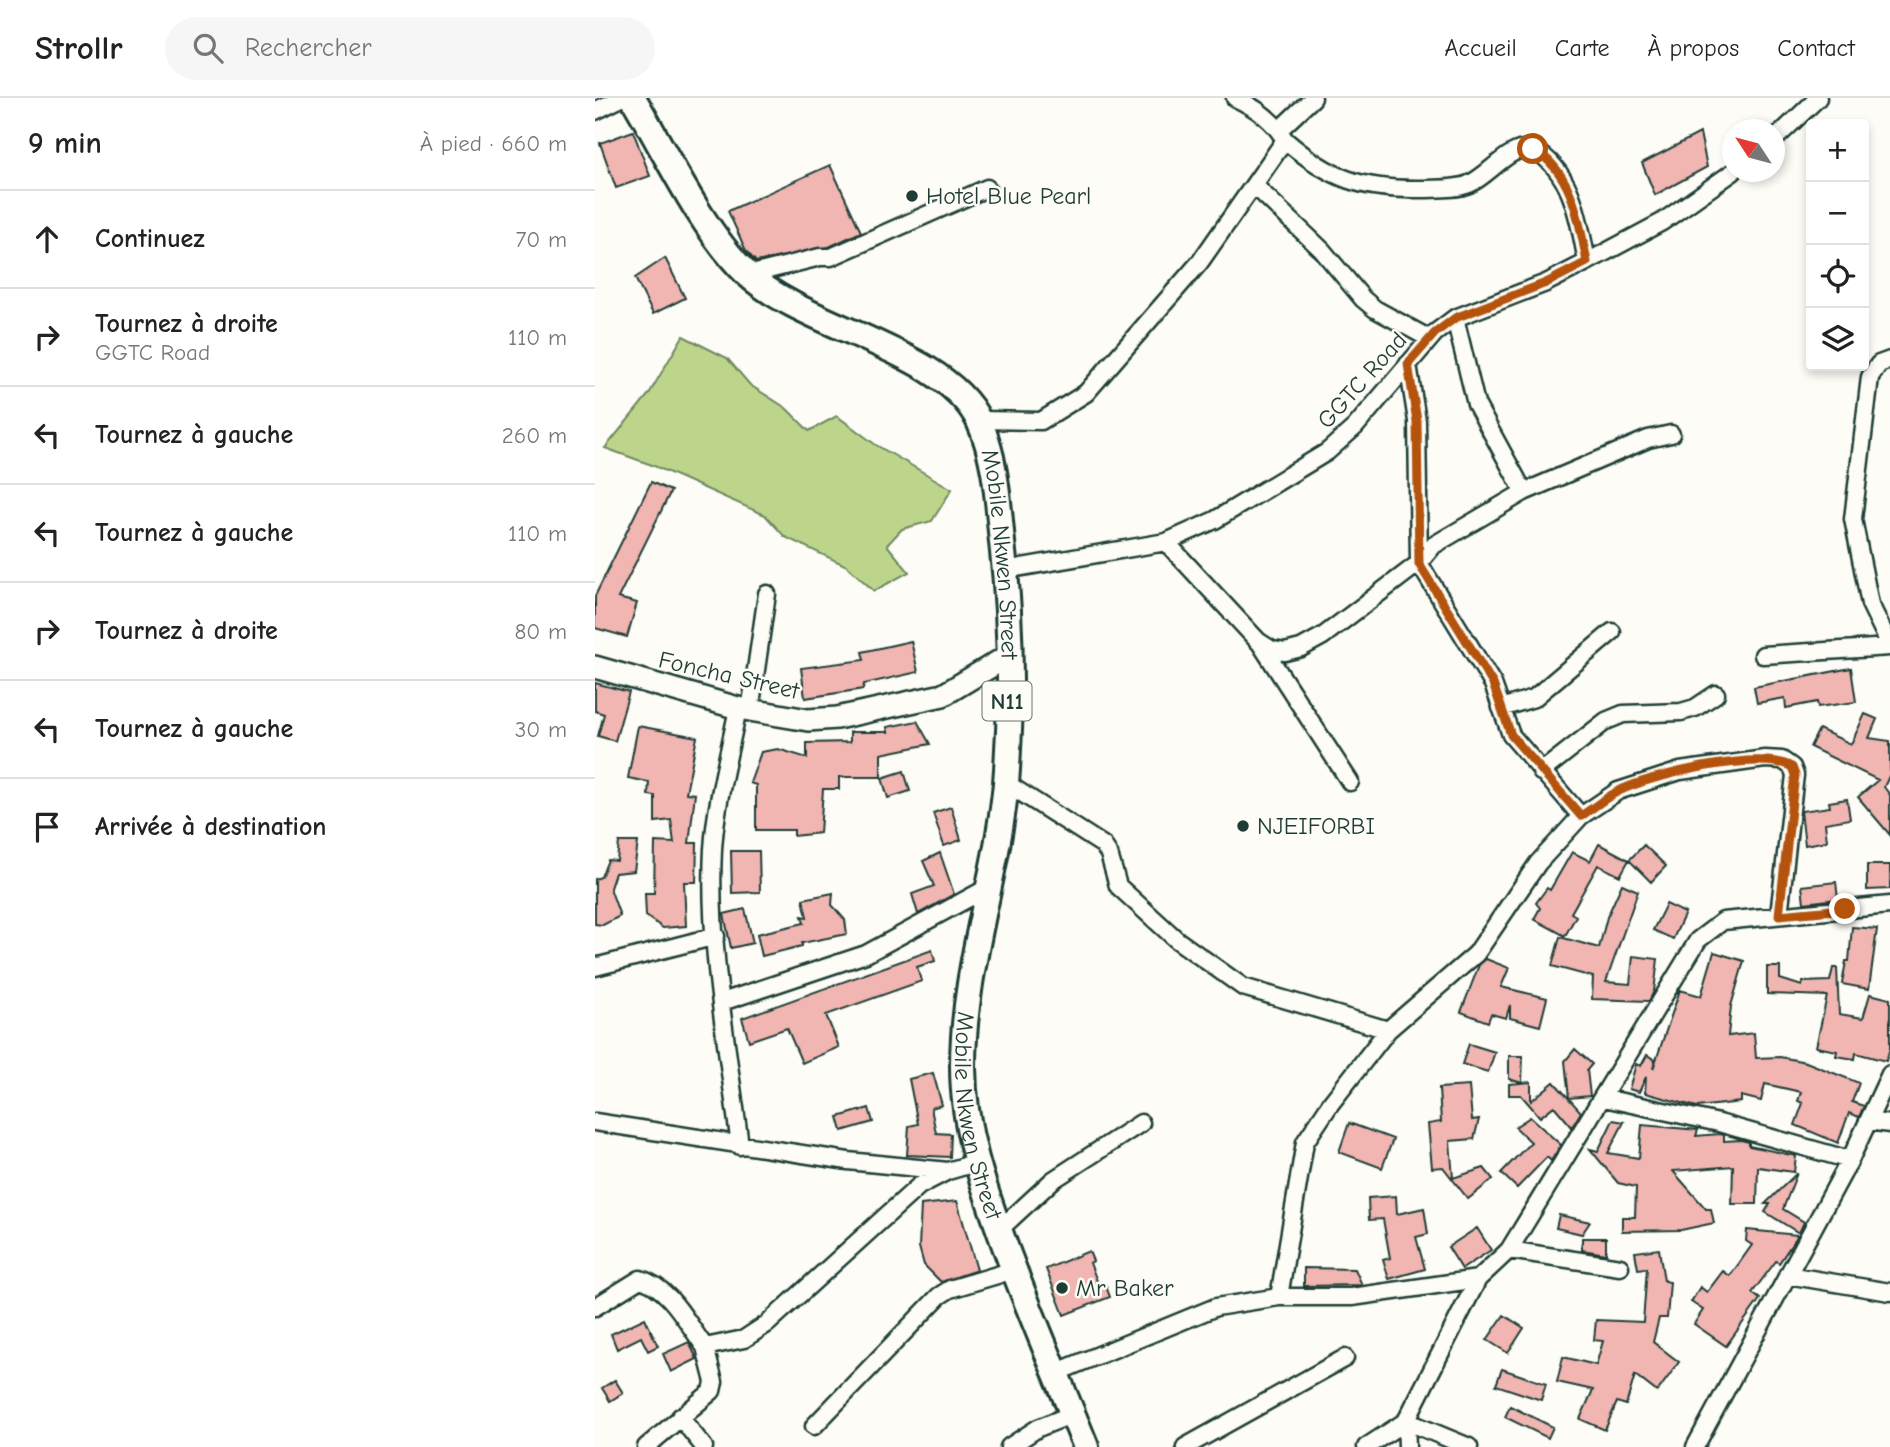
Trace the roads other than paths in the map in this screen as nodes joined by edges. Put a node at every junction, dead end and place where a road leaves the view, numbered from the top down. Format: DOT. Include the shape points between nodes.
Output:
graph roads {
  1 [pos="621,98"];
  2 [pos="633,98"];
  3 [pos="1235,98"];
  4 [pos="1313,98"];
  5 [pos="1818,98"];
  6 [pos="595,111"];
  7 [pos="1785,129"];
  8 [pos="1282,135"];
  9 [pos="1722,180"];
  10 [pos="1255,186"];
  11 [pos="987,188"];
  12 [pos="1587,262"];
  13 [pos="748,275"];
  14 [pos="1455,318"];
  15 [pos="1430,339"];
  16 [pos="1890,360"];
  17 [pos="1408,364"];
  18 [pos="978,420"];
  19 [pos="1671,434"];
  20 [pos="1524,492"];
  21 [pos="1166,542"];
  22 [pos="1419,564"];
  23 [pos="1005,570"];
  24 [pos="767,594"];
  25 [pos="1612,632"];
  26 [pos="1258,641"];
  27 [pos="1890,646"];
  28 [pos="1763,655"];
  29 [pos="1008,656"];
  30 [pos="595,667"];
  31 [pos="1716,694"];
  32 [pos="1501,708"];
  33 [pos="744,709"];
  34 [pos="1541,772"];
  35 [pos="1350,782"];
  36 [pos="1006,783"];
  37 [pos="1581,816"];
  38 [pos="989,887"];
  39 [pos="1890,905"];
  40 [pos="1779,915"];
  41 [pos="716,936"];
  42 [pos="595,967"];
  43 [pos="722,1002"];
  44 [pos="1388,1030"];
  45 [pos="1890,1074"];
  46 [pos="1604,1098"];
  47 [pos="1868,1121"];
  48 [pos="595,1122"];
  49 [pos="1141,1123"];
  50 [pos="1890,1124"];
  51 [pos="740,1146"];
  52 [pos="1850,1160"];
  53 [pos="975,1163"];
  54 [pos="948,1171"];
  55 [pos="999,1230"];
  56 [pos="1509,1250"];
  57 [pos="1620,1267"];
  58 [pos="1014,1270"];
  59 [pos="1787,1275"];
  60 [pos="1478,1279"];
  61 [pos="1890,1292"];
  62 [pos="1279,1297"];
  63 [pos="595,1307"];
  64 [pos="705,1347"];
  65 [pos="1345,1358"];
  66 [pos="1055,1373"];
  67 [pos="1073,1414"];
  68 [pos="680,1417"];
  69 [pos="1406,1421"];
  70 [pos="814,1426"];
  71 [pos="646,1447"];
  72 [pos="704,1447"];
  73 [pos="1009,1447"];
  74 [pos="1086,1447"];
  75 [pos="1185,1447"];
  76 [pos="1366,1447"];
  77 [pos="1407,1447"];
  78 [pos="1469,1447"];
  79 [pos="1695,1447"];
  1 -- 6 [label="street"];
  2 -- 13 [label="highway, Mobile Nkwen Street / N11" via="714,236"];
  3 -- 8 [label="street" via="1256,110"];
  4 -- 8 [label="street"];
  5 -- 7 [label="street"];
  8 -- 10 [label="street"];
  8 -- 12 [label="street" via="1335,177 1387,189 1469,184 1519,150 1533,149 1561,175 1571,193"];
  9 -- 12 [label="street, GGTC Road" via="1662,222"];
  10 -- 15 [label="street" via="1322,250 1363,299"];
  10 -- 18 [label="street" via="1200,262 1086,393 1041,421"];
  11 -- 13 [label="street" via="831,257"];
  12 -- 14 [label="street, GGTC Road"];
  13 -- 18 [label="highway, Mobile Nkwen Street / N11" via="803,311 936,374"];
  14 -- 15 [label="street, GGTC Road"];
  14 -- 20 [label="street" via="1476,404"];
  15 -- 17 [label="street, GGTC Road"];
  16 -- 27 [label="street" via="1879,364 1870,377 1853,519 1870,604"];
  17 -- 21 [label="street, GGTC Road" via="1355,427 1327,452 1215,520"];
  17 -- 22 [label="street" via="1417,421"];
  18 -- 23 [label="highway, Mobile Nkwen Street / N11" via="996,478"];
  19 -- 20 [label="street"];
  20 -- 22 [label="street" via="1434,545"];
  21 -- 23 [label="street, GGTC Road"];
  21 -- 26 [label="street"];
  22 -- 26 [label="street" via="1324,636 1301,648 1272,650"];
  22 -- 32 [label="street" via="1493,684"];
  23 -- 29 [label="highway, Mobile Nkwen Street / N11"];
  24 -- 33 [label="street"];
  25 -- 32 [label="street" via="1534,698"];
  26 -- 35 [label="street"];
  27 -- 28 [label="street"];
  29 -- 33 [label="main road, Foncha Street" via="943,695 877,710 808,720"];
  29 -- 36 [label="highway, Mobile Nkwen Street / N11"];
  30 -- 33 [label="main road, Foncha Street"];
  31 -- 34 [label="street" via="1681,712 1623,714 1606,721"];
  32 -- 34 [label="street" via="1511,735"];
  33 -- 41 [label="street" via="714,837"];
  34 -- 37 [label="street"];
  36 -- 38 [label="highway, Mobile Nkwen Street / N11"];
  36 -- 44 [label="street" via="1103,845 1118,886 1177,940 1243,987"];
  37 -- 40 [label="street" via="1618,792 1680,771 1782,760 1795,775"];
  37 -- 44 [label="street" via="1538,863 1476,954"];
  38 -- 43 [label="street" via="866,954"];
  38 -- 53 [label="highway, Mobile Nkwen Street / N11" via="968,985 963,1066 965,1113"];
  39 -- 40 [label="street"];
  40 -- 46 [label="street" via="1723,921 1698,940"];
  41 -- 42 [label="street"];
  41 -- 43 [label="street"];
  43 -- 51 [label="street"];
  44 -- 62 [label="street" via="1305,1142"];
  45 -- 47 [label="street"];
  46 -- 52 [label="street" via="1719,1123"];
  46 -- 56 [label="street"];
  47 -- 50 [label="street"];
  47 -- 52 [label="street"];
  48 -- 51 [label="street"];
  49 -- 55 [label="street" via="1053,1180"];
  51 -- 54 [label="street"];
  52 -- 59 [label="street"];
  53 -- 54 [label="street"];
  53 -- 55 [label="highway, Mobile Nkwen Street / N11"];
  54 -- 64 [label="street" via="919,1186 767,1324 744,1339"];
  55 -- 58 [label="highway, Mobile Nkwen Street / N11"];
  56 -- 57 [label="street"];
  56 -- 60 [label="street"];
  58 -- 66 [label="highway, Mobile Nkwen Street / N11"];
  58 -- 70 [label="street" via="939,1296"];
  59 -- 61 [label="street"];
  59 -- 79 [label="street"];
  60 -- 62 [label="street" via="1352,1297"];
  60 -- 69 [label="street"];
  62 -- 66 [label="street" via="1216,1307"];
  63 -- 64 [label="street" via="640,1279 653,1283"];
  64 -- 68 [label="street" via="712,1391"];
  65 -- 75 [label="street"];
  66 -- 67 [label="highway, Mobile Nkwen Street / N11"];
  67 -- 73 [label="street" via="1038,1428"];
  67 -- 74 [label="highway, Mobile Nkwen Street / N11"];
  68 -- 71 [label="street"];
  68 -- 72 [label="street"];
  69 -- 76 [label="street"];
  69 -- 77 [label="street"];
  69 -- 78 [label="street"];
}
